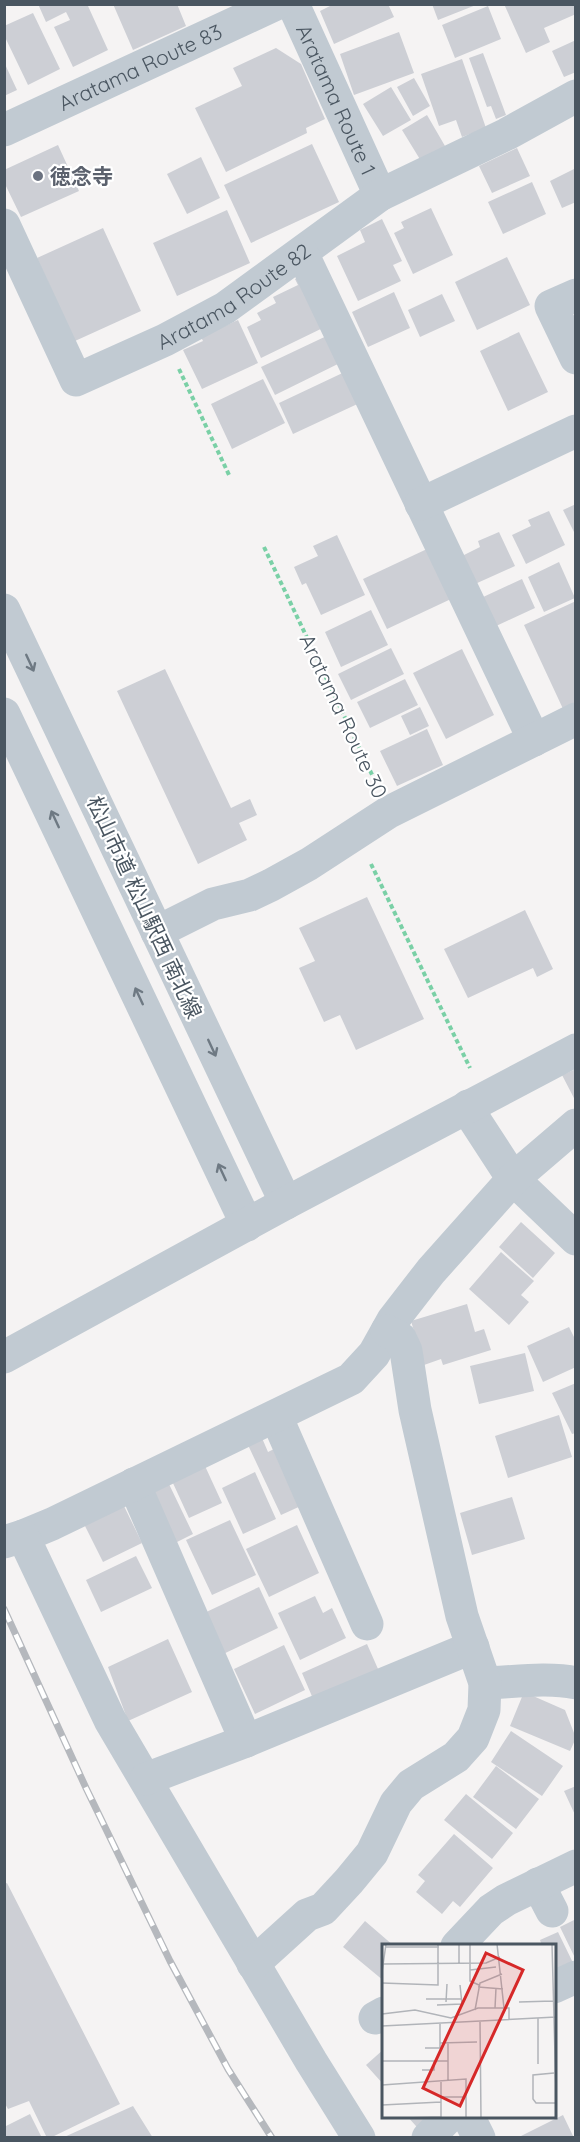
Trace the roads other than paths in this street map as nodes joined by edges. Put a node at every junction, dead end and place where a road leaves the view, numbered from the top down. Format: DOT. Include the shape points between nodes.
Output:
graph roads {
  1 [pos="276,4"];
  2 [pos="293,4"];
  3 [pos="576,96"];
  4 [pos="4,130"];
  5 [pos="380,195"];
  6 [pos="4,225"];
  7 [pos="302,253"];
  8 [pos="576,295"];
  9 [pos="576,358"];
  10 [pos="576,431"];
  11 [pos="421,504"];
  12 [pos="4,610"];
  13 [pos="4,714"];
  14 [pos="576,718"];
  15 [pos="534,740"];
  16 [pos="157,932"];
  17 [pos="576,1050"];
  18 [pos="477,1102"];
  19 [pos="576,1125"];
  20 [pos="513,1179"];
  21 [pos="286,1203"];
  22 [pos="247,1225"];
  23 [pos="576,1239"];
  24 [pos="387,1330"];
  25 [pos="4,1357"];
  26 [pos="276,1416"];
  27 [pos="134,1484"];
  28 [pos="14,1539"];
  29 [pos="367,1624"];
  30 [pos="473,1647"];
  31 [pos="485,1683"];
  32 [pos="576,1683"];
  33 [pos="246,1741"];
  34 [pos="146,1779"];
  35 [pos="576,1866"];
  36 [pos="459,1944"];
  37 [pos="253,1964"];
  38 [pos="576,1977"];
  39 [pos="556,1987"];
  40 [pos="448,2118"];
  41 [pos="468,2118"];
  42 [pos="359,2138"];
  43 [pos="428,2138"];
  44 [pos="479,2138"];
  1 -- 4 [label="street, Aratama Route 83"];
  2 -- 5 [label="street, Aratama Route 1"];
  3 -- 5 [label="street, Aratama Route 82"];
  5 -- 7 [label="street, Aratama Route 82"];
  6 -- 7 [label="street, Aratama Route 82" via="76,380 225,308"];
  7 -- 11 [label="street"];
  8 -- 9 [label="street" via="551,306"];
  10 -- 11 [label="street"];
  11 -- 15 [label="street"];
  12 -- 16 [label="street, 松山市道 松山駅西 南北線, one-way"];
  22 -- 13 [label="street, 松山市道 松山駅西 南北線, one-way"];
  14 -- 15 [label="street"];
  15 -- 16 [label="street, Aratama Route 30" via="389,812 271,885 213,904"];
  16 -- 21 [label="street, 松山市道 松山駅西 南北線, one-way"];
  17 -- 18 [label="street"];
  18 -- 20 [label="street" via="474,1119"];
  18 -- 21 [label="street"];
  19 -- 20 [label="street"];
  20 -- 23 [label="street"];
  20 -- 24 [label="street" via="431,1271"];
  21 -- 22 [label="street"];
  22 -- 25 [label="street"];
  24 -- 26 [label="street" via="374,1354 351,1379"];
  24 -- 30 [label="street" via="400,1338 406,1351 439,1520"];
  26 -- 27 [label="street"];
  26 -- 29 [label="street"];
  27 -- 28 [label="street"];
  27 -- 33 [label="street"];
  28 -- 34 [label="street" via="110,1720"];
  30 -- 31 [label="street"];
  30 -- 33 [label="street"];
  31 -- 32 [label="street" via="558,1679"];
  31 -- 37 [label="street" via="484,1710 473,1738 456,1757 411,1785 396,1803 372,1853 323,1909 307,1915"];
  33 -- 34 [label="street"];
  34 -- 37 [label="street"];
  35 -- 36 [label="street" via="545,1898 506,1900"];
  37 -- 42 [label="street"];
  38 -- 39 [label="street"];
  40 -- 43 [label="street"];
  41 -- 44 [label="street"];
}
